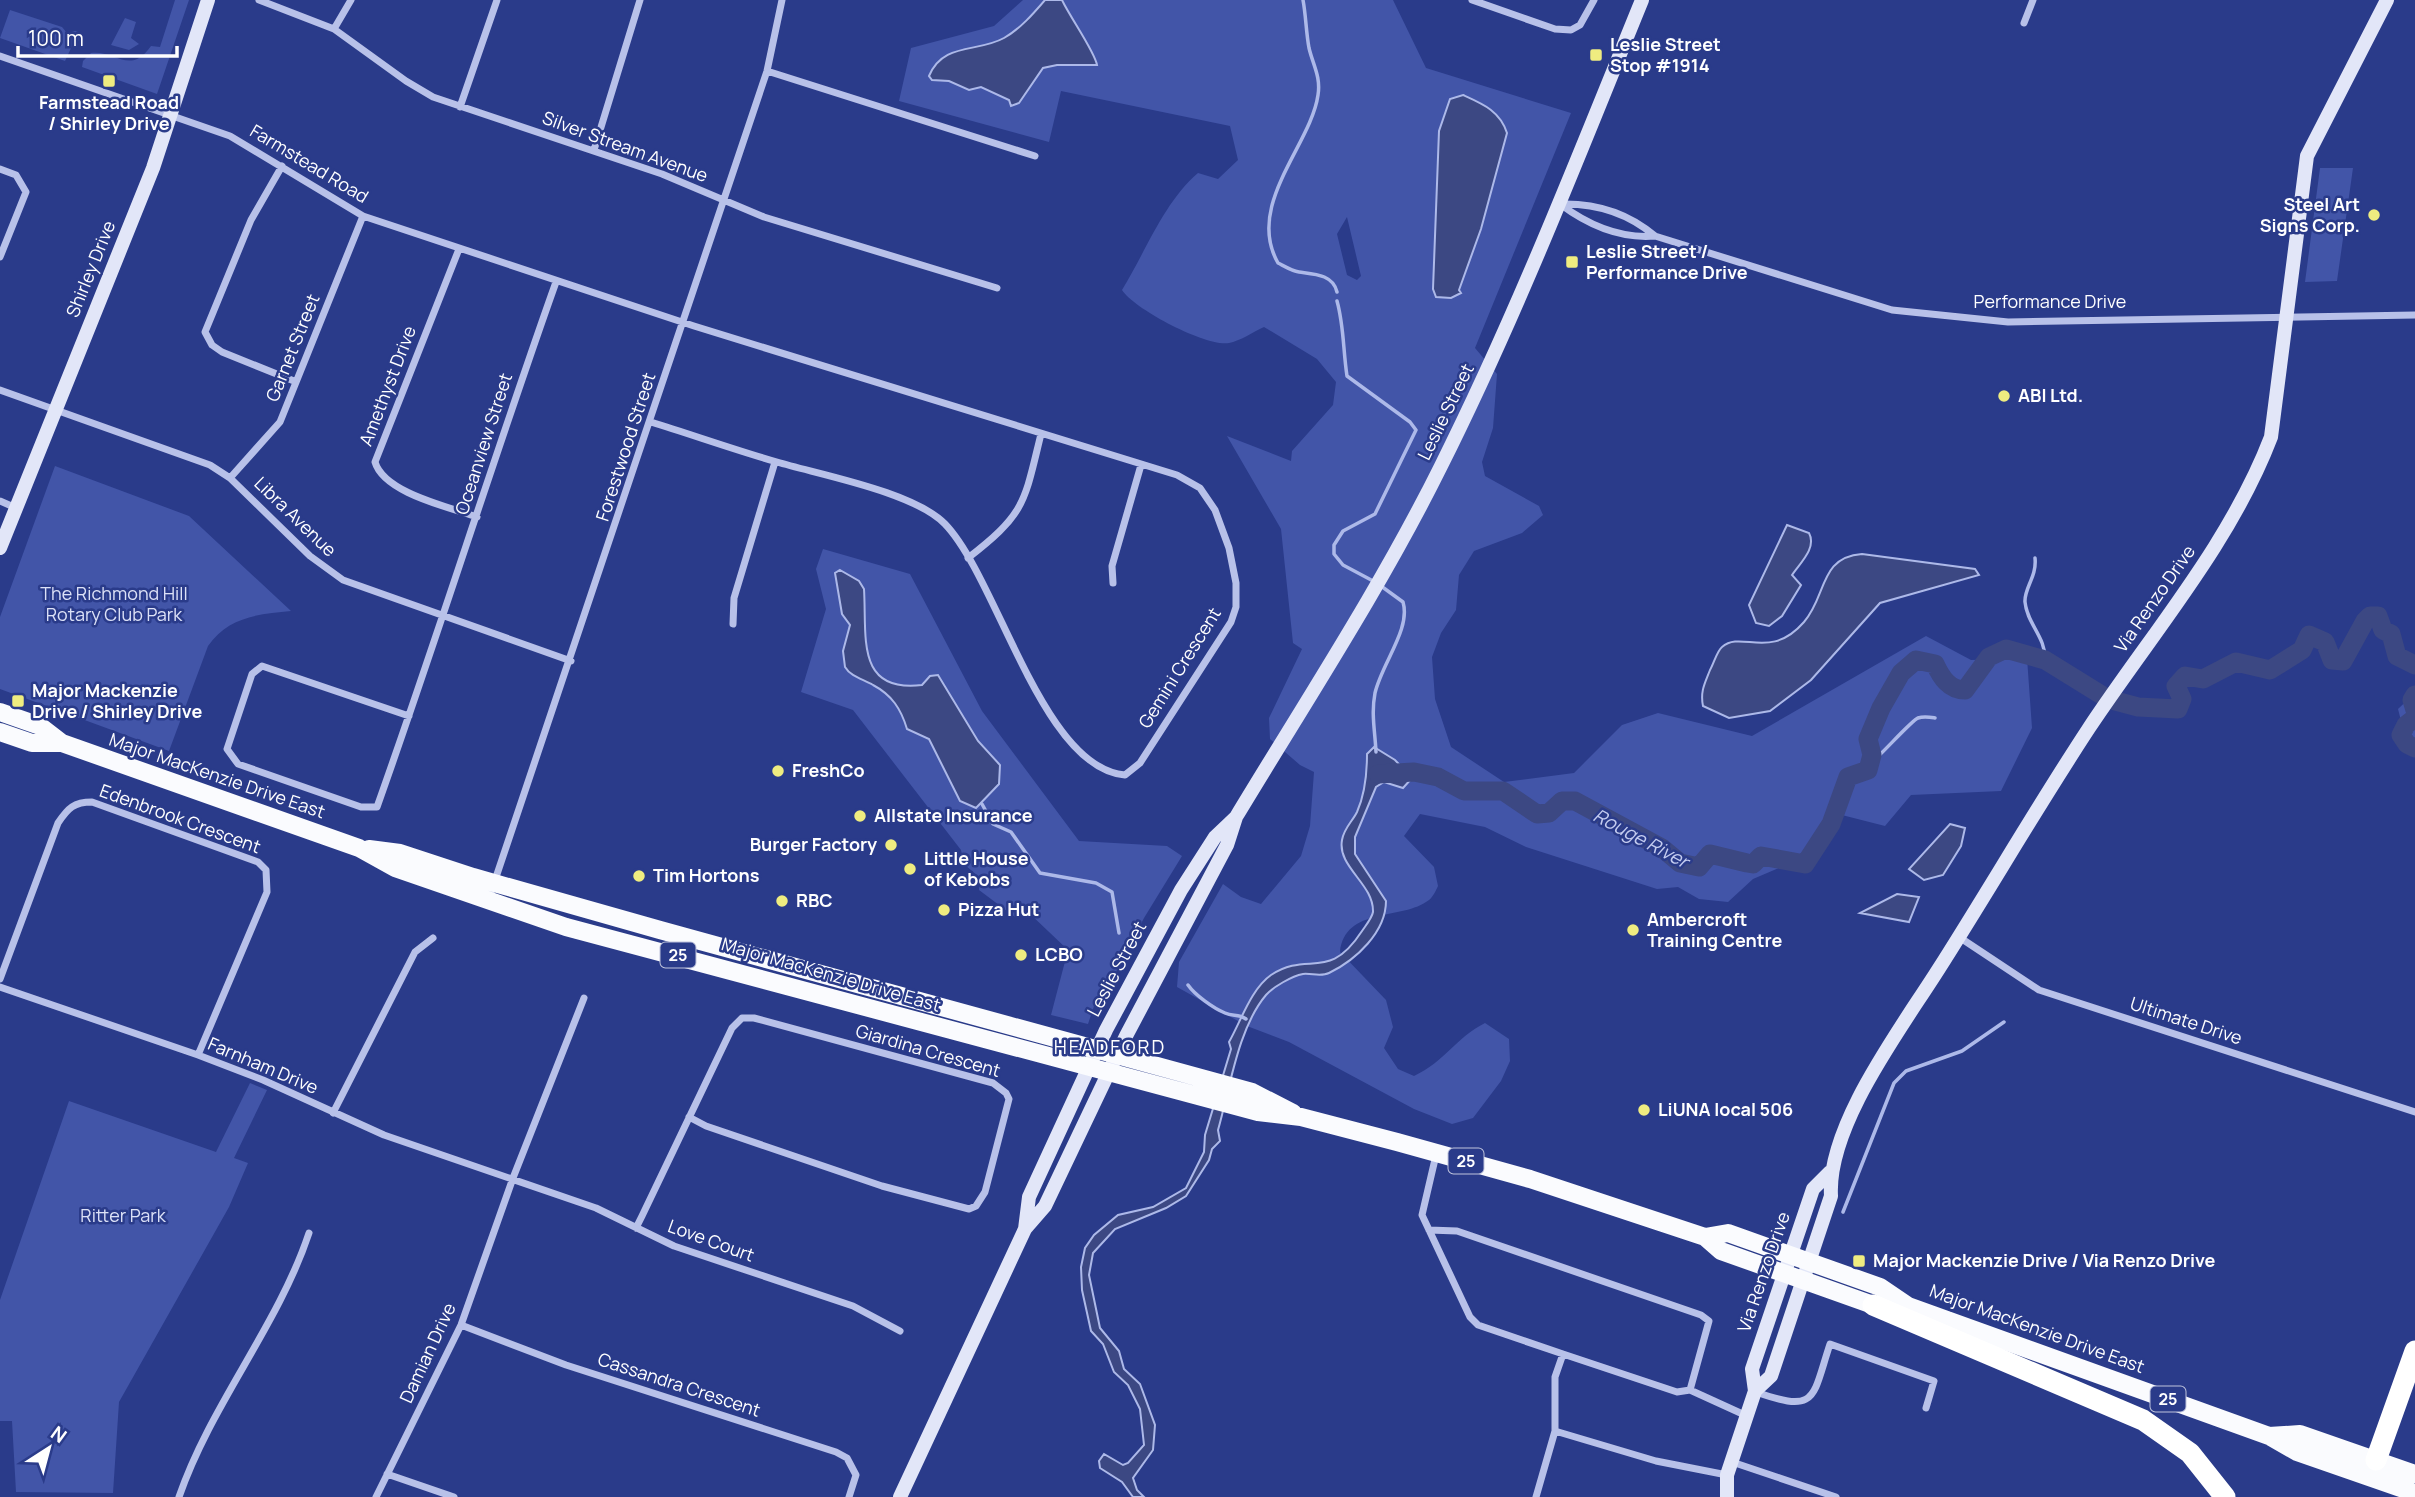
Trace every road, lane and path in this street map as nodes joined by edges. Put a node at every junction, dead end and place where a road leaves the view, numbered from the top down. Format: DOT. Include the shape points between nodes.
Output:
graph roads {
  1 [pos="208,0"];
  2 [pos="259,0"];
  3 [pos="351,0"];
  4 [pos="497,0"];
  5 [pos="640,0"];
  6 [pos="782,0"];
  7 [pos="1472,0"];
  8 [pos="1594,0"];
  9 [pos="1642,0"];
  10 [pos="2033,0"];
  11 [pos="2387,0"];
  12 [pos="2024,23"];
  13 [pos="334,29"];
  14 [pos="0,56"];
  15 [pos="767,71"];
  16 [pos="460,107"];
  17 [pos="171,117"];
  18 [pos="594,150"];
  19 [pos="1035,156"];
  20 [pos="282,166"];
  21 [pos="0,169"];
  22 [pos="723,200"];
  23 [pos="1560,204"];
  24 [pos="363,216"];
  25 [pos="1655,236"];
  26 [pos="459,249"];
  27 [pos="0,257"];
  28 [pos="556,282"];
  29 [pos="997,288"];
  30 [pos="2286,315"];
  31 [pos="2415,315"];
  32 [pos="684,323"];
  33 [pos="294,381"];
  34 [pos="0,390"];
  35 [pos="56,409"];
  36 [pos="651,422"];
  37 [pos="1041,434"];
  38 [pos="775,462"];
  39 [pos="1141,465"];
  40 [pos="230,478"];
  41 [pos="0,501"];
  42 [pos="16,508"];
  43 [pos="477,517"];
  44 [pos="0,548"];
  45 [pos="968,558"];
  46 [pos="1113,583"];
  47 [pos="445,616"];
  48 [pos="733,624"];
  49 [pos="571,661"];
  50 [pos="0,712"];
  51 [pos="409,716"];
  52 [pos="0,732"];
  53 [pos="62,743"];
  54 [pos="1236,817"];
  55 [pos="359,848"];
  56 [pos="495,883"];
  57 [pos="487,901"];
  58 [pos="1959,937"];
  59 [pos="433,938"];
  60 [pos="794,965"];
  61 [pos="0,979"];
  62 [pos="788,985"];
  63 [pos="0,987"];
  64 [pos="584,998"];
  65 [pos="1097,1049"];
  66 [pos="1118,1054"];
  67 [pos="198,1055"];
  68 [pos="1088,1068"];
  69 [pos="1108,1073"];
  70 [pos="2415,1112"];
  71 [pos="333,1113"];
  72 [pos="689,1117"];
  73 [pos="1301,1118"];
  74 [pos="1437,1153"];
  75 [pos="1830,1172"];
  76 [pos="513,1178"];
  77 [pos="636,1228"];
  78 [pos="1025,1229"];
  79 [pos="1429,1230"];
  80 [pos="309,1233"];
  81 [pos="1705,1237"];
  82 [pos="1790,1255"];
  83 [pos="1809,1262"];
  84 [pos="1783,1273"];
  85 [pos="1803,1280"];
  86 [pos="1873,1305"];
  87 [pos="1908,1306"];
  88 [pos="461,1325"];
  89 [pos="900,1331"];
  90 [pos="2415,1351"];
  91 [pos="1563,1353"];
  92 [pos="1690,1390"];
  93 [pos="1755,1391"];
  94 [pos="1926,1408"];
  95 [pos="1747,1416"];
  96 [pos="1555,1431"];
  97 [pos="2378,1467"];
  98 [pos="1729,1469"];
  99 [pos="387,1474"];
  100 [pos="2415,1474"];
  101 [pos="2415,1493"];
  102 [pos="179,1497"];
  103 [pos="376,1497"];
  104 [pos="454,1497"];
  105 [pos="849,1497"];
  106 [pos="900,1497"];
  107 [pos="1536,1497"];
  108 [pos="1727,1497"];
  109 [pos="1836,1497"];
  110 [pos="2225,1497"];
  1 -- 17 [label="street, Shirley Drive"];
  2 -- 13 [label="street, Silver Stream Avenue"];
  3 -- 13 [label="street"];
  4 -- 16 [label="street"];
  5 -- 18 [label="street"];
  6 -- 15 [label="street, Forestwood Street"];
  7 -- 8 [label="street" via="1563,31 1580,25"];
  9 -- 23 [label="street, Leslie Street"];
  10 -- 12 [label="street"];
  11 -- 30 [label="street, Via Renzo Drive" via="2307,156"];
  13 -- 16 [label="street, Silver Stream Avenue" via="419,90"];
  14 -- 17 [label="street, Farmstead Road"];
  15 -- 19 [label="street"];
  15 -- 22 [label="street, Forestwood Street"];
  16 -- 18 [label="street, Silver Stream Avenue"];
  17 -- 20 [label="street, Farmstead Road" via="230,136"];
  17 -- 35 [label="street, Shirley Drive"];
  18 -- 22 [label="street, Silver Stream Avenue"];
  20 -- 24 [label="street, Farmstead Road"];
  20 -- 33 [label="street" via="251,220 205,332 222,352"];
  21 -- 27 [label="street" via="16,175 26,192"];
  22 -- 29 [label="street, Silver Stream Avenue" via="764,217"];
  22 -- 32 [label="street, Forestwood Street"];
  23 -- 25 [label="street, Performance Drive" via="1592,204 1639,222"];
  23 -- 25 [label="street, Performance Drive" via="1584,222 1633,238"];
  23 -- 54 [label="street, Leslie Street" via="1485,377 1387,567"];
  24 -- 26 [label="street, Farmstead Road"];
  24 -- 33 [label="street, Garnet Street"];
  25 -- 30 [label="street, Performance Drive" via="1892,310 2008,322"];
  26 -- 28 [label="street, Farmstead Road"];
  26 -- 43 [label="street, Amethyst Drive" via="375,463 382,478 398,488"];
  28 -- 32 [label="street, Farmstead Road"];
  28 -- 43 [label="street, Oceanview Street"];
  30 -- 31 [label="street, Performance Drive"];
  30 -- 58 [label="street, Via Renzo Drive" via="2271,437 2234,518 2088,729"];
  32 -- 36 [label="street, Forestwood Street"];
  32 -- 37 [label="street, Gemini Crescent"];
  33 -- 40 [label="street, Garnet Street" via="279,422"];
  34 -- 35 [label="street, Libra Avenue"];
  35 -- 40 [label="street, Libra Avenue" via="181,454"];
  35 -- 42 [label="street, Shirley Drive"];
  36 -- 38 [label="street, Gemini Crescent"];
  36 -- 49 [label="street, Forestwood Street"];
  37 -- 39 [label="street, Gemini Crescent"];
  37 -- 45 [label="street" via="1016,515"];
  38 -- 45 [label="street, Gemini Crescent" via="919,506 945,524"];
  38 -- 48 [label="street" via="734,598"];
  39 -- 45 [label="street, Gemini Crescent" via="1177,475 1200,488 1215,510 1229,548 1236,607 1231,622 1140,764 1125,775 1110,774 1094,761 1045,708"];
  39 -- 46 [label="street" via="1112,566"];
  40 -- 47 [label="street, Libra Avenue" via="325,569 343,580"];
  41 -- 42 [label="street"];
  42 -- 44 [label="street, Shirley Drive"];
  43 -- 47 [label="street, Oceanview Street"];
  47 -- 49 [label="street, Libra Avenue"];
  47 -- 51 [label="street, Oceanview Street"];
  49 -- 56 [label="street, Forestwood Street"];
  50 -- 53 [label="main road, Major MacKenzie Drive East / 25" via="40,726"];
  51 -- 51 [label="street, Oceanview Street" via="262,666 252,674 227,749 238,764 361,807 377,807"];
  52 -- 53 [label="main road, Major MacKenzie Drive East / 25" via="32,743"];
  53 -- 55 [label="main road, Major MacKenzie Drive East / 25"];
  54 -- 65 [label="street, Leslie Street" via="1215,837 1181,890"];
  54 -- 66 [label="street, Leslie Street" via="1227,845"];
  55 -- 56 [label="main road, Major MacKenzie Drive East / 25" via="400,853"];
  55 -- 57 [label="main road, Major MacKenzie Drive East / 25" via="395,868"];
  56 -- 57 [label="street, Forestwood Street"];
  56 -- 60 [label="main road, Major MacKenzie Drive East / 25"];
  57 -- 62 [label="main road, Major MacKenzie Drive East / 25" via="566,927"];
  58 -- 70 [label="street, Ultimate Drive" via="2039,990"];
  58 -- 75 [label="street, Via Renzo Drive" via="1881,1060 1845,1128"];
  59 -- 71 [label="street" via="415,952"];
  60 -- 62 [label="main road"];
  60 -- 65 [label="main road, Major MacKenzie Drive East / 25"];
  61 -- 67 [label="street, Edenbrook Crescent" via="58,823 78,802 92,802 258,862 266,870 267,892"];
  62 -- 68 [label="main road, Major MacKenzie Drive East / 25"];
  63 -- 67 [label="street, Farnham Drive"];
  64 -- 76 [label="street, Damian Drive"];
  65 -- 66 [label="main road, Major MacKenzie Drive East / 25"];
  65 -- 68 [label="street, Leslie Street"];
  66 -- 69 [label="street, Leslie Street"];
  66 -- 73 [label="main road, Major MacKenzie Drive East / 25" via="1252,1091"];
  67 -- 71 [label="street, Farnham Drive"];
  68 -- 69 [label="main road, Major MacKenzie Drive East / 25"];
  68 -- 78 [label="street, Leslie Street" via="1029,1197"];
  69 -- 73 [label="main road, Major MacKenzie Drive East / 25" via="1258,1112"];
  69 -- 78 [label="street, Leslie Street" via="1045,1206"];
  71 -- 76 [label="street, Farnham Drive"];
  72 -- 72 [label="street, Giardina Crescent" via="732,1028 748,1017 993,1083 1009,1099 985,1192 969,1209 882,1186"];
  72 -- 77 [label="street, Giardina Crescent"];
  73 -- 74 [label="main road, Major MacKenzie Drive East / 25"];
  74 -- 79 [label="street" via="1422,1206"];
  74 -- 81 [label="main road, Major MacKenzie Drive East / 25"];
  75 -- 82 [label="street, Via Renzo Drive" via="1813,1189"];
  75 -- 83 [label="street, Via Renzo Drive" via="1831,1196"];
  76 -- 77 [label="street, Love Court"];
  76 -- 88 [label="street, Damian Drive"];
  77 -- 89 [label="street, Love Court" via="674,1246 853,1306"];
  78 -- 106 [label="street, Leslie Street"];
  79 -- 91 [label="street" via="1478,1325"];
  79 -- 92 [label="street" via="1457,1231 1701,1315 1709,1321"];
  80 -- 102 [label="street" via="296,1273 194,1454"];
  81 -- 82 [label="main road, Major MacKenzie Drive East / 25" via="1728,1234"];
  81 -- 84 [label="main road, Major MacKenzie Drive East / 25" via="1721,1251"];
  82 -- 83 [label="main road, Major MacKenzie Drive East / 25"];
  82 -- 84 [label="street, Via Renzo Drive"];
  83 -- 85 [label="street, Via Renzo Drive"];
  83 -- 87 [label="main road, Major MacKenzie Drive East / 25" via="1880,1287"];
  84 -- 85 [label="main road, Major MacKenzie Drive East / 25"];
  84 -- 93 [label="street, Via Renzo Drive" via="1752,1369"];
  85 -- 86 [label="main road, Major MacKenzie Drive East / 25"];
  85 -- 93 [label="street, Via Renzo Drive" via="1771,1377"];
  86 -- 87 [label="main road, Major MacKenzie Drive East / 25"];
  86 -- 110 [label="highway" via="2143,1420 2190,1453"];
  87 -- 97 [label="main road, Major MacKenzie Drive East / 25" via="2269,1436 2300,1434"];
  88 -- 99 [label="street, Damian Drive"];
  88 -- 105 [label="street, Cassandra Crescent" via="566,1365 836,1451 847,1458 856,1475"];
  90 -- 97 [label="highway"];
  91 -- 92 [label="street" via="1677,1392"];
  91 -- 96 [label="street" via="1555,1377"];
  92 -- 95 [label="street"];
  93 -- 94 [label="street" via="1802,1404 1812,1397 1830,1344 1934,1381"];
  93 -- 95 [label="street, Via Renzo Drive"];
  95 -- 98 [label="street, Via Renzo Drive"];
  96 -- 98 [label="street" via="1656,1461"];
  96 -- 107 [label="street"];
  97 -- 100 [label="main road, Major MacKenzie Drive East / 25"];
  97 -- 101 [label="main road, Major MacKenzie Drive East / 25"];
  98 -- 108 [label="street, Via Renzo Drive"];
  98 -- 109 [label="street"];
  99 -- 103 [label="street, Damian Drive"];
  99 -- 104 [label="street"];
}
